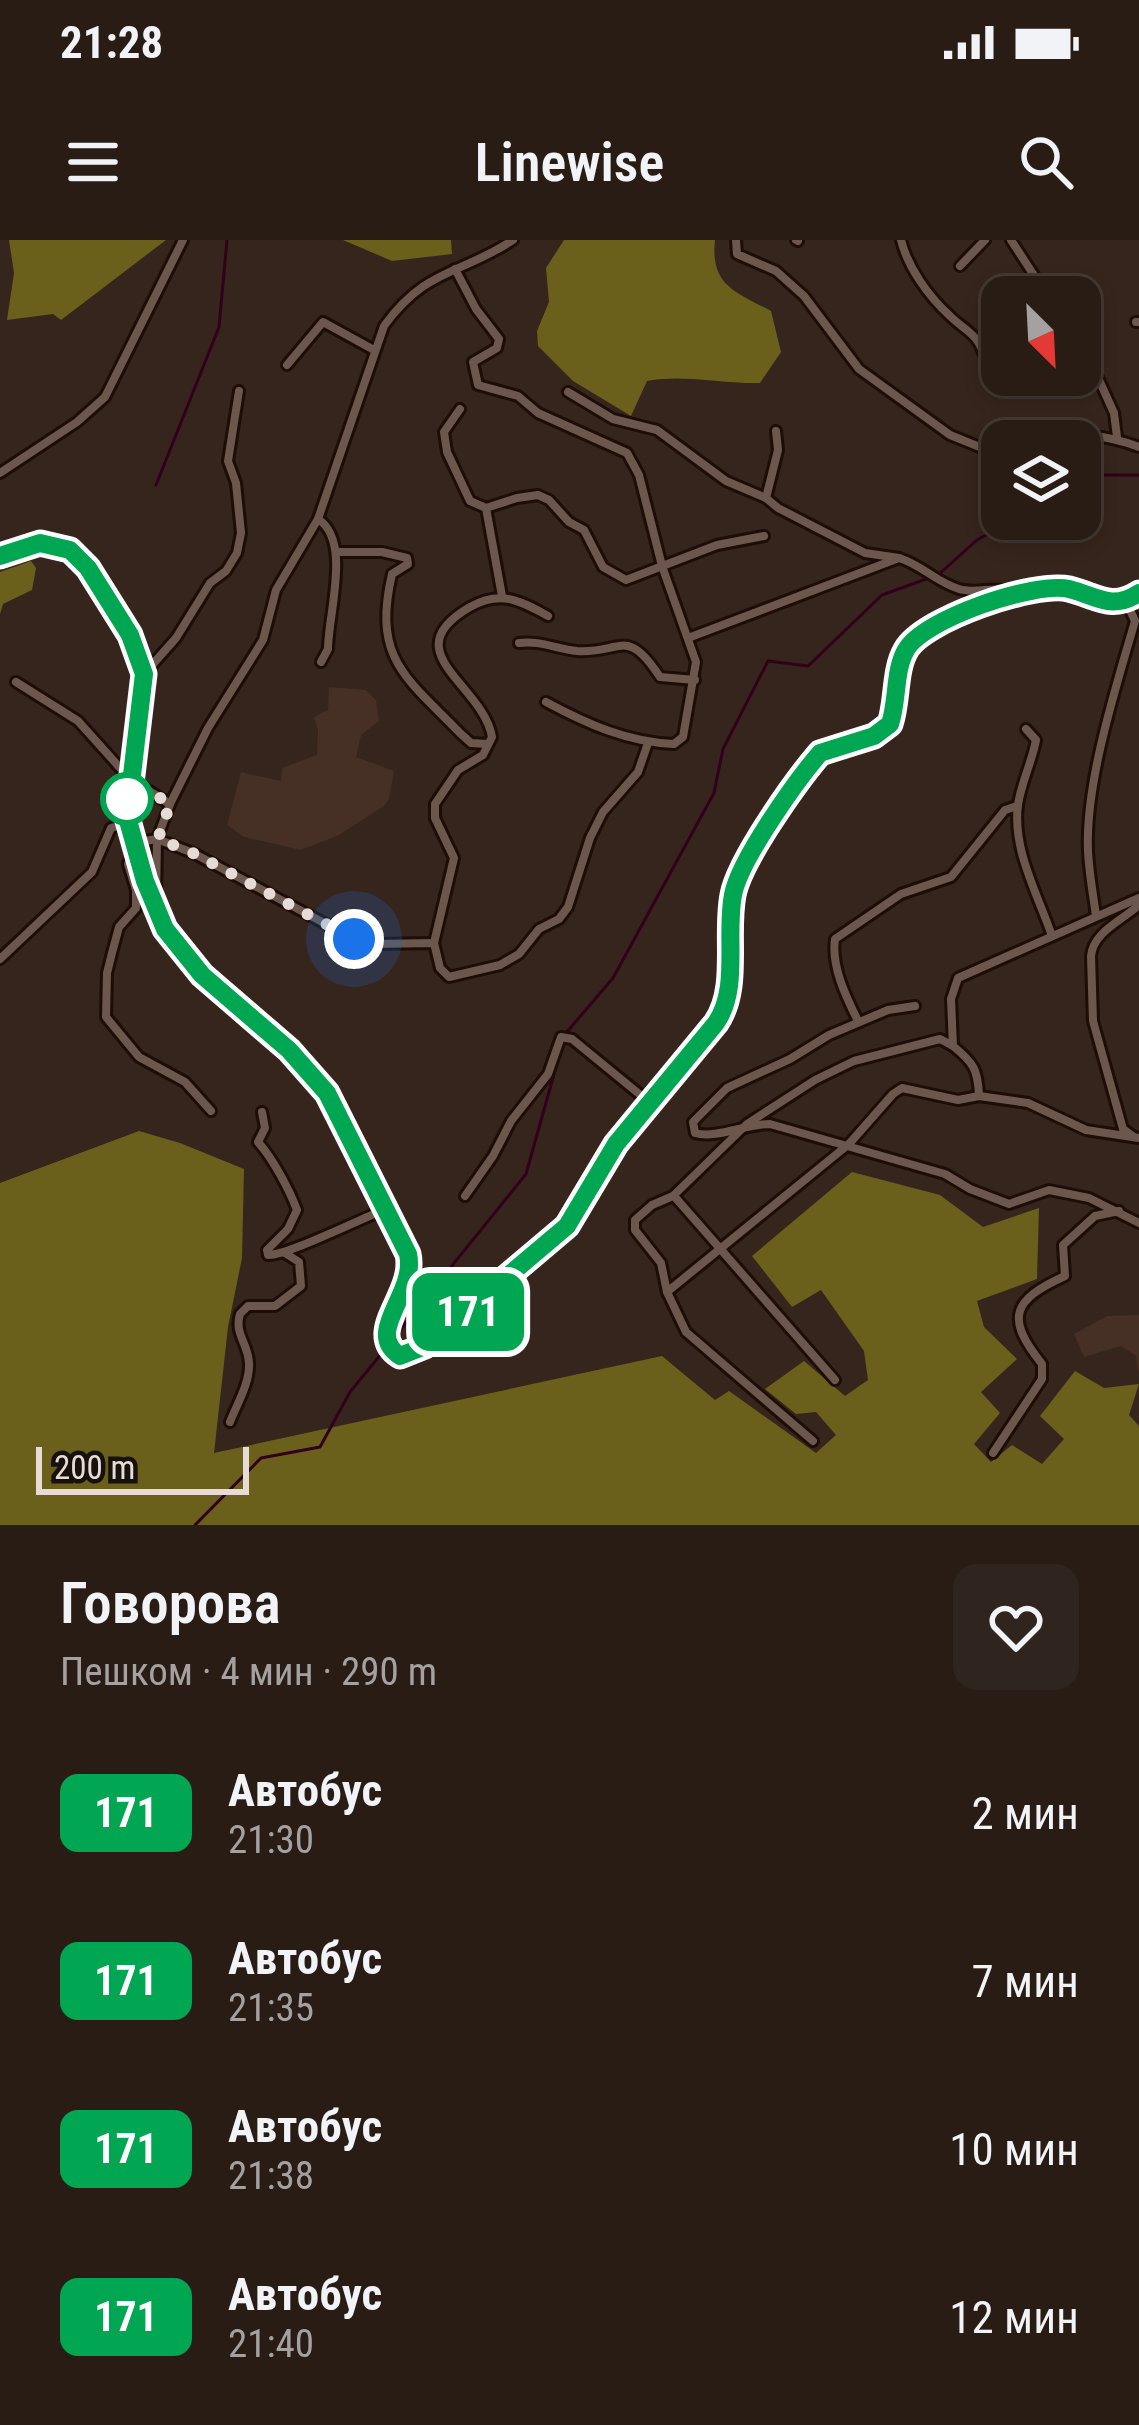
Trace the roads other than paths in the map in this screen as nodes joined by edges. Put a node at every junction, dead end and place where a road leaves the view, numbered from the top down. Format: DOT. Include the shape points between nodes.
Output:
graph roads {
  1 [pos="183,240"];
  2 [pos="513,240"];
  3 [pos="736,240"];
  4 [pos="901,240"];
  5 [pos="985,240"];
  6 [pos="1011,240"];
  7 [pos="960,266"];
  8 [pos="454,269"];
  9 [pos="1034,276"];
  10 [pos="981,344"];
  11 [pos="374,350"];
  12 [pos="287,364"];
  13 [pos="1101,384"];
  14 [pos="239,391"];
  15 [pos="568,392"];
  16 [pos="460,409"];
  17 [pos="776,431"];
  18 [pos="1101,434"];
  19 [pos="1117,437"];
  20 [pos="1139,447"];
  21 [pos="981,448"];
  22 [pos="0,473"];
  23 [pos="766,498"];
  24 [pos="486,508"];
  25 [pos="318,519"];
  26 [pos="764,536"];
  27 [pos="337,552"];
  28 [pos="0,556"];
  29 [pos="899,558"];
  30 [pos="662,566"];
  31 [pos="502,596"];
  32 [pos="1018,596"];
  33 [pos="1133,597"];
  34 [pos="548,616"];
  35 [pos="688,638"];
  36 [pos="519,643"];
  37 [pos="321,662"];
  38 [pos="144,674"];
  39 [pos="695,680"];
  40 [pos="16,682"];
  41 [pos="546,702"];
  42 [pos="1026,729"];
  43 [pos="648,743"];
  44 [pos="488,744"];
  45 [pos="130,779"];
  46 [pos="170,804"];
  47 [pos="1017,806"];
  48 [pos="128,823"];
  49 [pos="158,839"];
  50 [pos="134,847"];
  51 [pos="1139,902"];
  52 [pos="156,908"];
  53 [pos="1096,916"];
  54 [pos="1052,936"];
  55 [pos="434,943"];
  56 [pos="0,959"];
  57 [pos="915,1006"];
  58 [pos="858,1021"];
  59 [pos="953,1046"];
  60 [pos="981,1098"];
  61 [pos="649,1102"];
  62 [pos="211,1111"];
  63 [pos="262,1112"];
  64 [pos="747,1124"];
  65 [pos="1137,1138"];
  66 [pos="849,1144"];
  67 [pos="465,1196"];
  68 [pos="674,1196"];
  69 [pos="386,1209"];
  70 [pos="1120,1210"];
  71 [pos="1139,1223"];
  72 [pos="720,1249"];
  73 [pos="286,1253"];
  74 [pos="667,1292"];
  75 [pos="835,1380"];
  76 [pos="230,1422"];
  77 [pos="813,1441"];
  78 [pos="993,1453"];
  1 -- 22 [label="street" via="105,397"];
  2 -- 8 [label="street"];
  3 -- 21 [label="street" via="736,254 776,271 804,296 859,369 950,436"];
  4 -- 10 [label="street" via="921,281"];
  5 -- 7 [label="street"];
  6 -- 9 [label="street"];
  8 -- 11 [label="street" via="402,301"];
  8 -- 30 [label="street" via="499,339 473,362 478,385 518,396 627,453"];
  11 -- 12 [label="street" via="323,322"];
  11 -- 25 [label="street"];
  13 -- 19 [label="street"];
  14 -- 38 [label="street" via="228,461 237,553"];
  15 -- 23 [label="street" via="613,419 657,430 726,481"];
  16 -- 24 [label="street" via="444,432 447,452 470,501"];
  17 -- 23 [label="street"];
  18 -- 19 [label="street"];
  19 -- 20 [label="street"];
  23 -- 29 [label="street" via="865,553"];
  24 -- 30 [label="street" via="538,495 584,530 614,576 626,580"];
  24 -- 31 [label="street"];
  25 -- 27 [label="street"];
  25 -- 46 [label="street" via="276,590 262,640"];
  26 -- 30 [label="street"];
  27 -- 37 [label="street"];
  27 -- 44 [label="street" via="407,558 392,574 385,601 395,665 461,734"];
  28 -- 38 [label="highway" via="40,543 70,550 115,609"];
  29 -- 32 [label="street" via="968,591 1006,588"];
  29 -- 35 [label="street"];
  30 -- 35 [label="street"];
  31 -- 34 [label="street"];
  31 -- 44 [label="street" via="451,617 436,641 485,718"];
  32 -- 33 [label="highway" via="1050,587 1101,602"];
  32 -- 61 [label="highway" via="924,630 904,653 890,724 826,749 806,769 734,888 724,1012"];
  33 -- 53 [label="street" via="1135,621 1089,817"];
  35 -- 39 [label="street"];
  36 -- 39 [label="street" via="572,651 631,646 660,677"];
  38 -- 45 [label="highway"];
  39 -- 43 [label="street" via="682,737"];
  40 -- 45 [label="street" via="78,721"];
  41 -- 43 [label="street"];
  42 -- 47 [label="street" via="1036,740"];
  43 -- 55 [label="street" via="638,772 603,812 559,919 500,965 449,977"];
  44 -- 55 [label="street" via="435,803 454,858"];
  45 -- 46 [label="street"];
  45 -- 48 [label="highway"];
  46 -- 49 [label="street"];
  47 -- 54 [label="street" via="1025,867"];
  47 -- 58 [label="street" via="1005,810 951,877 902,894 835,939"];
  48 -- 50 [label="highway"];
  48 -- 56 [label="street" via="111,828 92,872"];
  49 -- 50 [label="street"];
  49 -- 52 [label="street"];
  49 -- 55 [label="street" via="354,939"];
  50 -- 52 [label="highway"];
  50 -- 62 [label="street" via="128,864 136,908 119,927 106,973 106,1017 139,1057 185,1082"];
  51 -- 53 [label="street"];
  51 -- 65 [label="street" via="1101,935 1091,956 1097,1042 1123,1129"];
  52 -- 69 [label="highway" via="192,964 327,1093"];
  53 -- 54 [label="street"];
  54 -- 59 [label="street" via="958,978"];
  57 -- 58 [label="street"];
  58 -- 64 [label="street" via="727,1088 693,1122 704,1136"];
  59 -- 60 [label="street" via="974,1063"];
  59 -- 64 [label="street" via="940,1039 854,1061"];
  60 -- 65 [label="street" via="1028,1103 1086,1130"];
  60 -- 66 [label="street" via="902,1088"];
  61 -- 67 [label="street" via="570,1039 558,1041 548,1074"];
  61 -- 69 [label="highway" via="556,1236 425,1346 400,1356 388,1344 389,1319 411,1267"];
  63 -- 73 [label="street" via="258,1142 297,1210 267,1250"];
  64 -- 66 [label="street"];
  64 -- 68 [label="street"];
  66 -- 70 [label="street" via="1010,1204 1049,1190"];
  66 -- 72 [label="street"];
  68 -- 72 [label="street"];
  68 -- 74 [label="street" via="635,1220 661,1263"];
  69 -- 73 [label="street"];
  70 -- 71 [label="street"];
  70 -- 78 [label="street" via="1095,1216 1063,1245 1065,1276 1020,1306 1021,1338 1042,1364 1042,1378"];
  72 -- 74 [label="street"];
  72 -- 75 [label="street"];
  73 -- 76 [label="street" via="299,1262 302,1286 275,1306 248,1306 240,1314 250,1362"];
  74 -- 77 [label="street" via="686,1332"];
}
